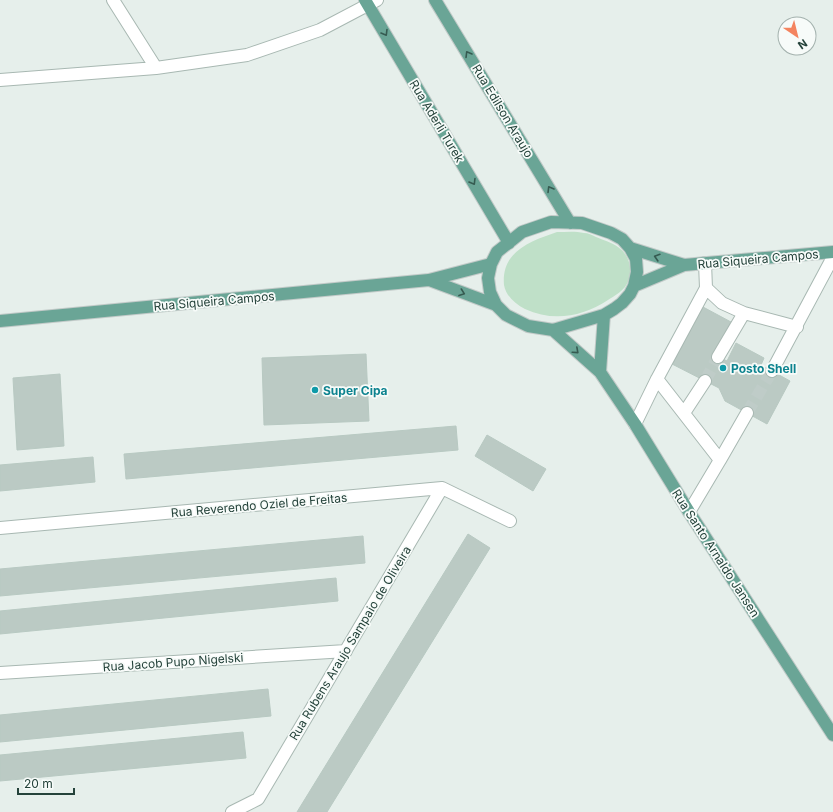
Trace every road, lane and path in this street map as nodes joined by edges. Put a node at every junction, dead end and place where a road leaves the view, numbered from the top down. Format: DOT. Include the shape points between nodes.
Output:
graph roads {
  1 [pos="113,0"];
  2 [pos="435,0"];
  3 [pos="370,2"];
  4 [pos="156,68"];
  5 [pos="0,80"];
  6 [pos="570,222"];
  7 [pos="509,243"];
  8 [pos="630,248"];
  9 [pos="833,252"];
  10 [pos="833,257"];
  11 [pos="705,263"];
  12 [pos="491,264"];
  13 [pos="684,265"];
  14 [pos="429,280"];
  15 [pos="634,286"];
  16 [pos="706,288"];
  17 [pos="496,305"];
  18 [pos="744,313"];
  19 [pos="604,315"];
  20 [pos="0,321"];
  21 [pos="796,326"];
  22 [pos="553,330"];
  23 [pos="718,357"];
  24 [pos="772,371"];
  25 [pos="600,372"];
  26 [pos="657,379"];
  27 [pos="705,381"];
  28 [pos="684,413"];
  29 [pos="747,413"];
  30 [pos="635,424"];
  31 [pos="720,460"];
  32 [pos="442,488"];
  33 [pos="689,512"];
  34 [pos="510,521"];
  35 [pos="0,528"];
  36 [pos="346,651"];
  37 [pos="0,673"];
  38 [pos="833,735"];
  39 [pos="232,812"];
  1 -- 4 [label="street"];
  6 -- 2 [label="main road, Rua Edilson Araujo, one-way"];
  3 -- 4 [label="street" via="320,30 247,54"];
  3 -- 7 [label="main road, Rua Aderli Turek, one-way"];
  4 -- 5 [label="street"];
  6 -- 7 [label="main road" via="551,222 522,232"];
  6 -- 8 [label="main road" via="582,223 612,234 622,239"];
  7 -- 12 [label="main road" via="498,252"];
  13 -- 8 [label="main road, Rua Siqueira Campos, one-way"];
  8 -- 15 [label="main road" via="637,264"];
  9 -- 11 [label="main road, Rua Siqueira Campos"];
  10 -- 21 [label="street"];
  11 -- 13 [label="main road, Rua Siqueira Campos"];
  11 -- 16 [label="street"];
  12 -- 14 [label="main road, Rua Siqueira Campos"];
  12 -- 17 [label="main road" via="488,278 490,292"];
  13 -- 15 [label="main road, Rua Siqueira Campos"];
  14 -- 17 [label="main road, Rua Siqueira Campos, one-way"];
  14 -- 20 [label="main road, Rua Siqueira Campos"];
  15 -- 19 [label="main road" via="622,303"];
  16 -- 18 [label="street" via="722,303"];
  16 -- 26 [label="street"];
  17 -- 22 [label="main road" via="506,315 528,326"];
  18 -- 21 [label="street"];
  18 -- 23 [label="street"];
  19 -- 22 [label="main road"];
  19 -- 25 [label="main road"];
  21 -- 24 [label="street"];
  22 -- 25 [label="main road, Rua Santo Arnaldo Jansen, one-way"];
  25 -- 30 [label="main road, Rua Santo Arnaldo Jansen"];
  26 -- 28 [label="street"];
  26 -- 30 [label="street"];
  27 -- 28 [label="street"];
  28 -- 31 [label="street"];
  29 -- 31 [label="street"];
  30 -- 33 [label="main road, Rua Santo Arnaldo Jansen"];
  31 -- 33 [label="street"];
  32 -- 34 [label="street"];
  32 -- 35 [label="street, Rua Reverendo Oziel de Freitas"];
  32 -- 36 [label="street, Rua Rubens Araujo Sampaio de Oliveira"];
  33 -- 38 [label="main road, Rua Santo Arnaldo Jansen"];
  36 -- 37 [label="street, Rua Jacob Pupo Nigelski"];
  36 -- 39 [label="street, Rua Rubens Araujo Sampaio de Oliveira" via="258,798"];
}
